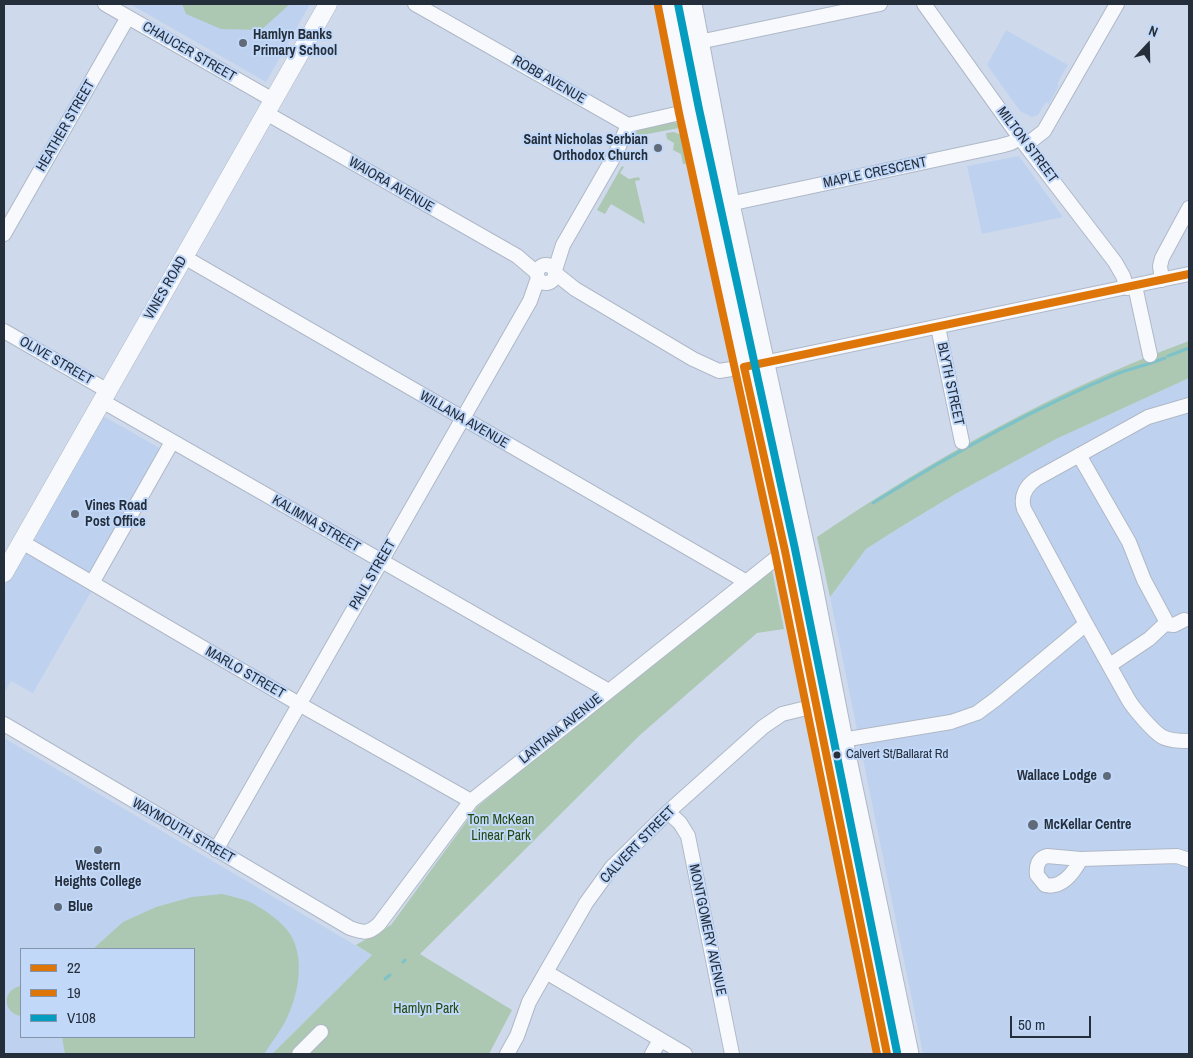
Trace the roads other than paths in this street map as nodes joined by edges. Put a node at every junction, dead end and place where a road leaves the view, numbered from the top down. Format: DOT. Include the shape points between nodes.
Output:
graph roads {
  1 [pos="105,4"];
  2 [pos="328,4"];
  3 [pos="415,4"];
  4 [pos="668,4"];
  5 [pos="691,4"];
  6 [pos="880,4"];
  7 [pos="924,4"];
  8 [pos="1117,4"];
  9 [pos="128,17"];
  10 [pos="699,42"];
  11 [pos="270,106"];
  12 [pos="689,111"];
  13 [pos="628,126"];
  14 [pos="1023,141"];
  15 [pos="729,204"];
  16 [pos="1189,208"];
  17 [pos="4,234"];
  18 [pos="184,257"];
  19 [pos="546,274"];
  20 [pos="1189,274"];
  21 [pos="1162,280"];
  22 [pos="1131,287"];
  23 [pos="938,327"];
  24 [pos="4,331"];
  25 [pos="1150,355"];
  26 [pos="753,365"];
  27 [pos="105,396"];
  28 [pos="1189,405"];
  29 [pos="463,418"];
  30 [pos="172,442"];
  31 [pos="962,442"];
  32 [pos="1080,455"];
  33 [pos="22,542"];
  34 [pos="785,551"];
  35 [pos="380,562"];
  36 [pos="4,573"];
  37 [pos="745,581"];
  38 [pos="92,584"];
  39 [pos="1184,620"];
  40 [pos="1086,624"];
  41 [pos="1165,624"];
  42 [pos="1110,666"];
  43 [pos="608,691"];
  44 [pos="299,704"];
  45 [pos="825,704"];
  46 [pos="4,724"];
  47 [pos="842,740"];
  48 [pos="1189,741"];
  49 [pos="471,802"];
  50 [pos="668,812"];
  51 [pos="216,850"];
  52 [pos="1080,859"];
  53 [pos="1189,860"];
  54 [pos="365,932"];
  55 [pos="546,972"];
  56 [pos="321,1032"];
  57 [pos="660,1040"];
  58 [pos="299,1054"];
  59 [pos="507,1054"];
  60 [pos="652,1054"];
  61 [pos="685,1054"];
  62 [pos="732,1054"];
  63 [pos="887,1054"];
  64 [pos="908,1054"];
  1 -- 9 [label="street, CHAUCER STREET"];
  2 -- 11 [label="main road, VINES ROAD"];
  3 -- 13 [label="street, ROBB AVENUE"];
  4 -- 12 [label="highway"];
  5 -- 10 [label="highway"];
  6 -- 10 [label="street"];
  7 -- 14 [label="street, MILTON STREET"];
  8 -- 14 [label="street, MAPLE CRESCENT" via="1044,131"];
  9 -- 11 [label="street, CHAUCER STREET"];
  9 -- 17 [label="street, HEATHER STREET"];
  10 -- 15 [label="highway"];
  11 -- 18 [label="main road, VINES ROAD"];
  11 -- 19 [label="street, WAIORA AVENUE"];
  12 -- 13 [label="street"];
  12 -- 26 [label="highway"];
  13 -- 19 [label="street, PAUL STREET" via="616,153"];
  14 -- 15 [label="street, MAPLE CRESCENT"];
  14 -- 22 [label="street, MILTON STREET"];
  15 -- 26 [label="highway"];
  16 -- 21 [label="street" via="1162,258"];
  18 -- 27 [label="main road, VINES ROAD"];
  18 -- 29 [label="street, WILLANA AVENUE"];
  19 -- 26 [label="street, WAIORA AVENUE" via="693,360 719,371"];
  19 -- 29 [label="street, PAUL STREET"];
  20 -- 21 [label="street, WAIORA AVENUE"];
  21 -- 22 [label="street, WAIORA AVENUE"];
  22 -- 23 [label="street, WAIORA AVENUE"];
  22 -- 25 [label="street, MILTON STREET"];
  23 -- 26 [label="street, WAIORA AVENUE"];
  23 -- 31 [label="street, BLYTH STREET"];
  24 -- 27 [label="street, OLIVE STREET"];
  26 -- 34 [label="highway"];
  26 -- 45 [label="highway" via="809,571"];
  27 -- 30 [label="street, KALIMNA STREET"];
  27 -- 33 [label="main road, VINES ROAD"];
  28 -- 32 [label="street" via="1148,418"];
  29 -- 35 [label="street, PAUL STREET"];
  29 -- 37 [label="street, WILLANA AVENUE"];
  30 -- 35 [label="street, KALIMNA STREET"];
  30 -- 38 [label="street"];
  32 -- 40 [label="street" via="1031,482 1022,502"];
  32 -- 41 [label="street" via="1130,545"];
  33 -- 36 [label="main road, VINES ROAD"];
  33 -- 38 [label="street, MARLO STREET"];
  34 -- 37 [label="street, LANTANA AVENUE"];
  34 -- 45 [label="highway"];
  35 -- 43 [label="street, KALIMNA STREET"];
  35 -- 44 [label="street, PAUL STREET"];
  37 -- 43 [label="street, LANTANA AVENUE"];
  38 -- 44 [label="street, MARLO STREET"];
  39 -- 41 [label="street" via="1174,625"];
  40 -- 42 [label="street"];
  40 -- 47 [label="street" via="977,713 951,722"];
  41 -- 42 [label="street"];
  42 -- 48 [label="street" via="1130,702 1161,736"];
  43 -- 49 [label="street, LANTANA AVENUE"];
  44 -- 49 [label="street, MARLO STREET"];
  44 -- 51 [label="street, PAUL STREET"];
  45 -- 47 [label="highway"];
  45 -- 50 [label="street, CALVERT STREET" via="782,714 763,727"];
  45 -- 63 [label="highway"];
  46 -- 51 [label="street, WAYMOUTH STREET"];
  47 -- 64 [label="highway"];
  49 -- 54 [label="street, LANTANA AVENUE" via="380,924"];
  50 -- 55 [label="street, CALVERT STREET" via="600,882"];
  50 -- 62 [label="street, MONTGOMERY AVENUE" via="688,836"];
  51 -- 54 [label="street, WAYMOUTH STREET" via="350,928"];
  52 -- 53 [label="street" via="1178,856"];
  55 -- 57 [label="street"];
  55 -- 59 [label="street, CALVERT STREET"];
  56 -- 58 [label="street"];
  57 -- 60 [label="street"];
  57 -- 61 [label="street"];
}
